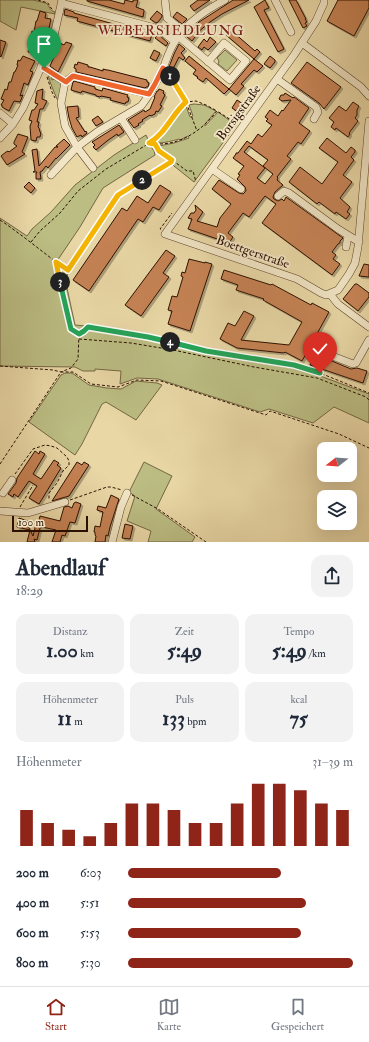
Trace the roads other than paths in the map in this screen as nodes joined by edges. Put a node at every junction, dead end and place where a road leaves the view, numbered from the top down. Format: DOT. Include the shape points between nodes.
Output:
graph roads {
  1 [pos="165,0"];
  2 [pos="225,0"];
  3 [pos="275,0"];
  4 [pos="324,0"];
  5 [pos="62,1"];
  6 [pos="291,32"];
  7 [pos="179,36"];
  8 [pos="302,43"];
  9 [pos="208,62"];
  10 [pos="43,67"];
  11 [pos="277,79"];
  12 [pos="66,82"];
  13 [pos="149,94"];
  14 [pos="369,96"];
  15 [pos="0,113"];
  16 [pos="121,118"];
  17 [pos="314,119"];
  18 [pos="369,121"];
  19 [pos="13,124"];
  20 [pos="0,138"];
  21 [pos="135,140"];
  22 [pos="77,147"];
  23 [pos="93,168"];
  24 [pos="212,169"];
  25 [pos="51,175"];
  26 [pos="241,189"];
  27 [pos="366,189"];
  28 [pos="278,196"];
  29 [pos="165,234"];
  30 [pos="348,236"];
  31 [pos="359,242"];
  32 [pos="346,247"];
  33 [pos="330,294"];
  34 [pos="369,327"];
  35 [pos="369,340"];
  36 [pos="327,354"];
  37 [pos="12,480"];
  38 [pos="3,493"];
  39 [pos="127,493"];
  40 [pos="65,502"];
  41 [pos="0,511"];
  42 [pos="112,542"];
  1 -- 7 [label="street" via="167,18"];
  2 -- 7 [label="street" via="192,22"];
  3 -- 6 [label="street"];
  4 -- 8 [label="street, Borsigstraße" via="316,21"];
  5 -- 7 [label="street"];
  5 -- 10 [label="street" via="53,40"];
  7 -- 9 [label="street"];
  7 -- 13 [label="street"];
  8 -- 11 [label="street, Borsigstraße"];
  8 -- 14 [label="street" via="361,87"];
  9 -- 9 [label="street" via="230,80 246,61 224,43"];
  10 -- 12 [label="street"];
  10 -- 19 [label="street"];
  11 -- 17 [label="street" via="316,107 318,112"];
  11 -- 24 [label="street, Borsigstraße"];
  12 -- 13 [label="street" via="73,76"];
  12 -- 22 [label="street" via="61,103 65,126"];
  13 -- 16 [label="street" via="141,106"];
  15 -- 19 [label="street"];
  16 -- 21 [label="street"];
  16 -- 22 [label="street"];
  18 -- 27 [label="street"];
  19 -- 20 [label="street"];
  22 -- 23 [label="street"];
  22 -- 25 [label="street"];
  24 -- 26 [label="street"];
  24 -- 29 [label="street, Borsigstraße"];
  27 -- 31 [label="street"];
  28 -- 30 [label="street" via="284,191 290,193"];
  29 -- 33 [label="street, Boettgerstraße" via="297,279 320,293"];
  30 -- 31 [label="street"];
  30 -- 32 [label="street"];
  31 -- 33 [label="street" via="355,263 349,274 338,290"];
  33 -- 34 [label="street, Boettgerstraße" via="338,304"];
  35 -- 36 [label="street" via="356,364"];
  37 -- 38 [label="street"];
  39 -- 42 [label="street"];
  40 -- 41 [label="street" via="28,513"];
}
